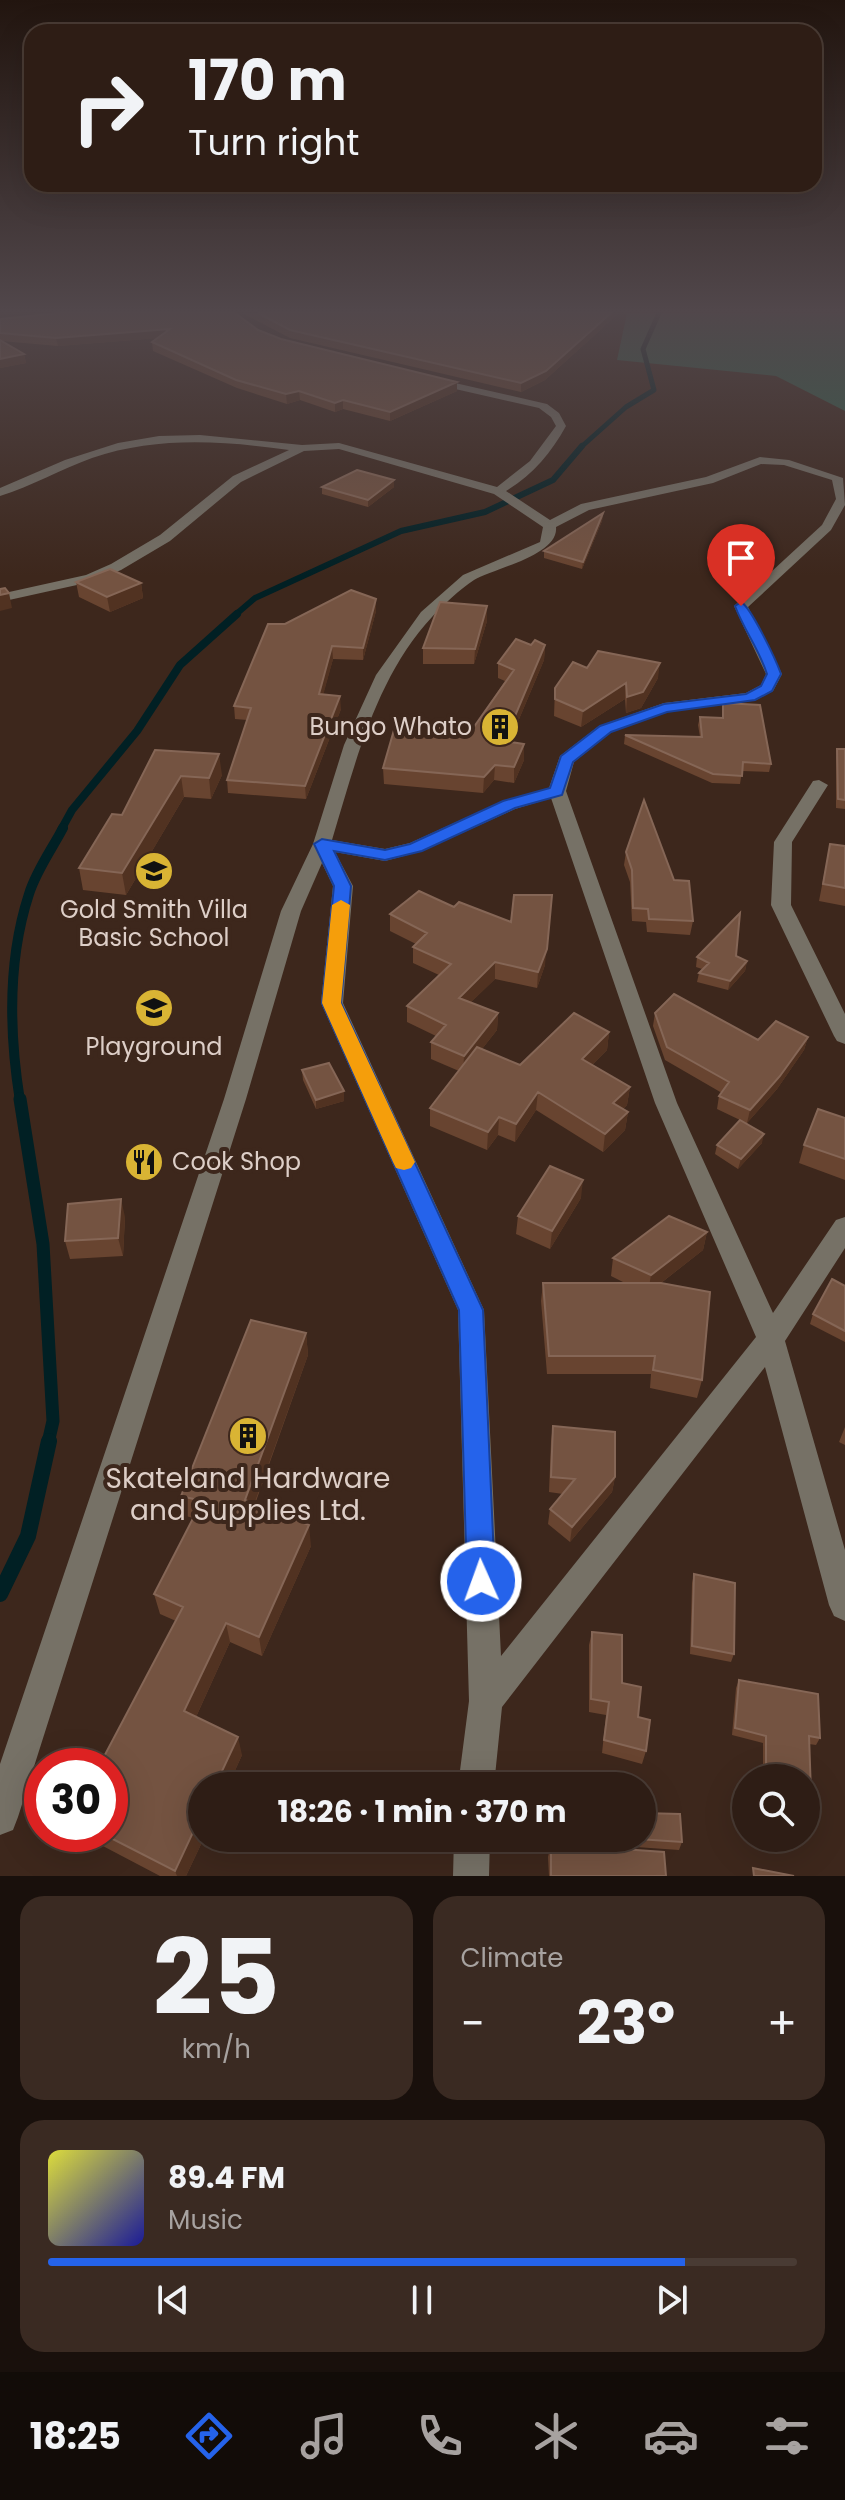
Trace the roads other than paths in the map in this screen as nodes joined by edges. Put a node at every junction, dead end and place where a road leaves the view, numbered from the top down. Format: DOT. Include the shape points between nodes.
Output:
graph roads {
  1 [pos="519,401"];
  2 [pos="302,448"];
  3 [pos="0,492"];
  4 [pos="502,494"];
  5 [pos="549,525"];
  6 [pos="0,598"];
  7 [pos="819,785"];
  8 [pos="557,791"];
  9 [pos="322,844"];
  10 [pos="845,1036"];
  11 [pos="845,1227"];
  12 [pos="771,1339"];
  13 [pos="845,1605"];
  14 [pos="486,1701"];
  15 [pos="478,1772"];
  16 [pos="0,1817"];
  17 [pos="472,1852"];
  18 [pos="471,1876"];
  1 -- 4 [label="street" via="543,406 561,426 549,448"];
  2 -- 3 [label="street" via="186,439 141,442"];
  2 -- 4 [label="street" via="339,446"];
  2 -- 6 [label="street" via="237,479 165,538 116,567"];
  4 -- 5 [label="street"];
  5 -- 8 [label="street" via="585,507 709,480 760,460 837,478 842,499 827,527 741,606 774,674 767,688 750,697 664,708 605,729 566,760"];
  5 -- 9 [label="street" via="545,544 468,578 426,615 384,675 364,717"];
  7 -- 10 [label="street" via="783,842 781,905"];
  8 -- 9 [label="street" via="385,855"];
  8 -- 12 [label="street" via="666,1103"];
  9 -- 14 [label="street" via="343,886 332,1003 471,1310"];
  9 -- 16 [label="street" via="291,911 231,1114"];
  11 -- 12 [label="street"];
  12 -- 13 [label="street"];
  12 -- 14 [label="street"];
  14 -- 15 [label="street"];
  17 -- 18 [label="street"];
}
